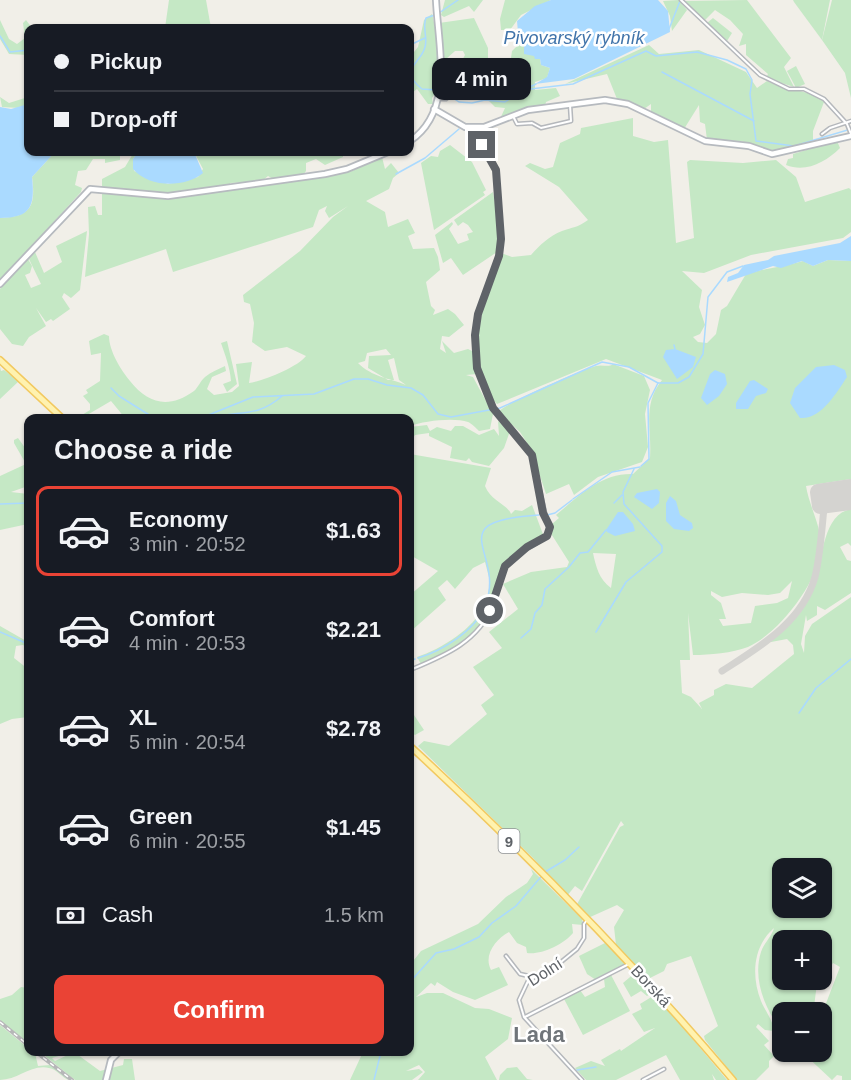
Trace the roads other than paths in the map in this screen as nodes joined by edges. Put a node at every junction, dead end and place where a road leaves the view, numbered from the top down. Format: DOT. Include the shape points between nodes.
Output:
graph roads {
  1 [pos="436,0"];
  2 [pos="681,0"];
  3 [pos="451,95"];
  4 [pos="438,99"];
  5 [pos="570,103"];
  6 [pos="434,109"];
  7 [pos="513,116"];
  8 [pos="851,122"];
  9 [pos="465,126"];
  10 [pos="848,126"];
  11 [pos="822,134"];
  12 [pos="851,134"];
  13 [pos="414,137"];
  14 [pos="378,156"];
  15 [pos="0,284"];
  16 [pos="0,360"];
  17 [pos="58,414"];
  18 [pos="414,668"];
  19 [pos="414,750"];
  20 [pos="587,920"];
  21 [pos="506,956"];
  22 [pos="630,964"];
  23 [pos="533,977"];
  24 [pos="524,1017"];
  25 [pos="114,1056"];
  26 [pos="664,1069"];
  27 [pos="106,1080"];
  28 [pos="582,1080"];
  29 [pos="643,1080"];
  30 [pos="733,1080"];
  1 -- 4 [label="street"];
  2 -- 10 [label="street" via="760,75 789,89 804,89 820,96"];
  3 -- 4 [label="street"];
  4 -- 6 [label="street"];
  5 -- 7 [label="street"];
  5 -- 7 [label="street" via="569,122 541,128 532,123 517,124"];
  5 -- 12 [label="street" via="598,99 628,104 692,137 749,146 772,154"];
  6 -- 9 [label="street"];
  6 -- 13 [label="street"];
  7 -- 9 [label="street" via="488,127"];
  8 -- 10 [label="street"];
  9 -- 18 [label="street" via="479,140 496,170 501,230 499,256 478,314 477,368 493,408 532,455 549,531 505,566 495,602 481,629 447,653"];
  10 -- 11 [label="street" via="830,128"];
  10 -- 12 [label="street"];
  14 -- 15 [label="street" via="325,174 168,196 90,189"];
  16 -- 17 [label="main road"];
  19 -- 20 [label="main road, Borská / 9"];
  20 -- 22 [label="main road, Borská / 9"];
  20 -- 23 [label="street, Dolní" via="584,938 577,949"];
  21 -- 23 [label="street" via="520,974"];
  22 -- 24 [label="street"];
  22 -- 30 [label="main road, Borská / 9"];
  23 -- 24 [label="street, Dolní" via="524,985 519,999"];
  24 -- 28 [label="street"];
  25 -- 27 [label="street"];
  26 -- 29 [label="street"];
}
